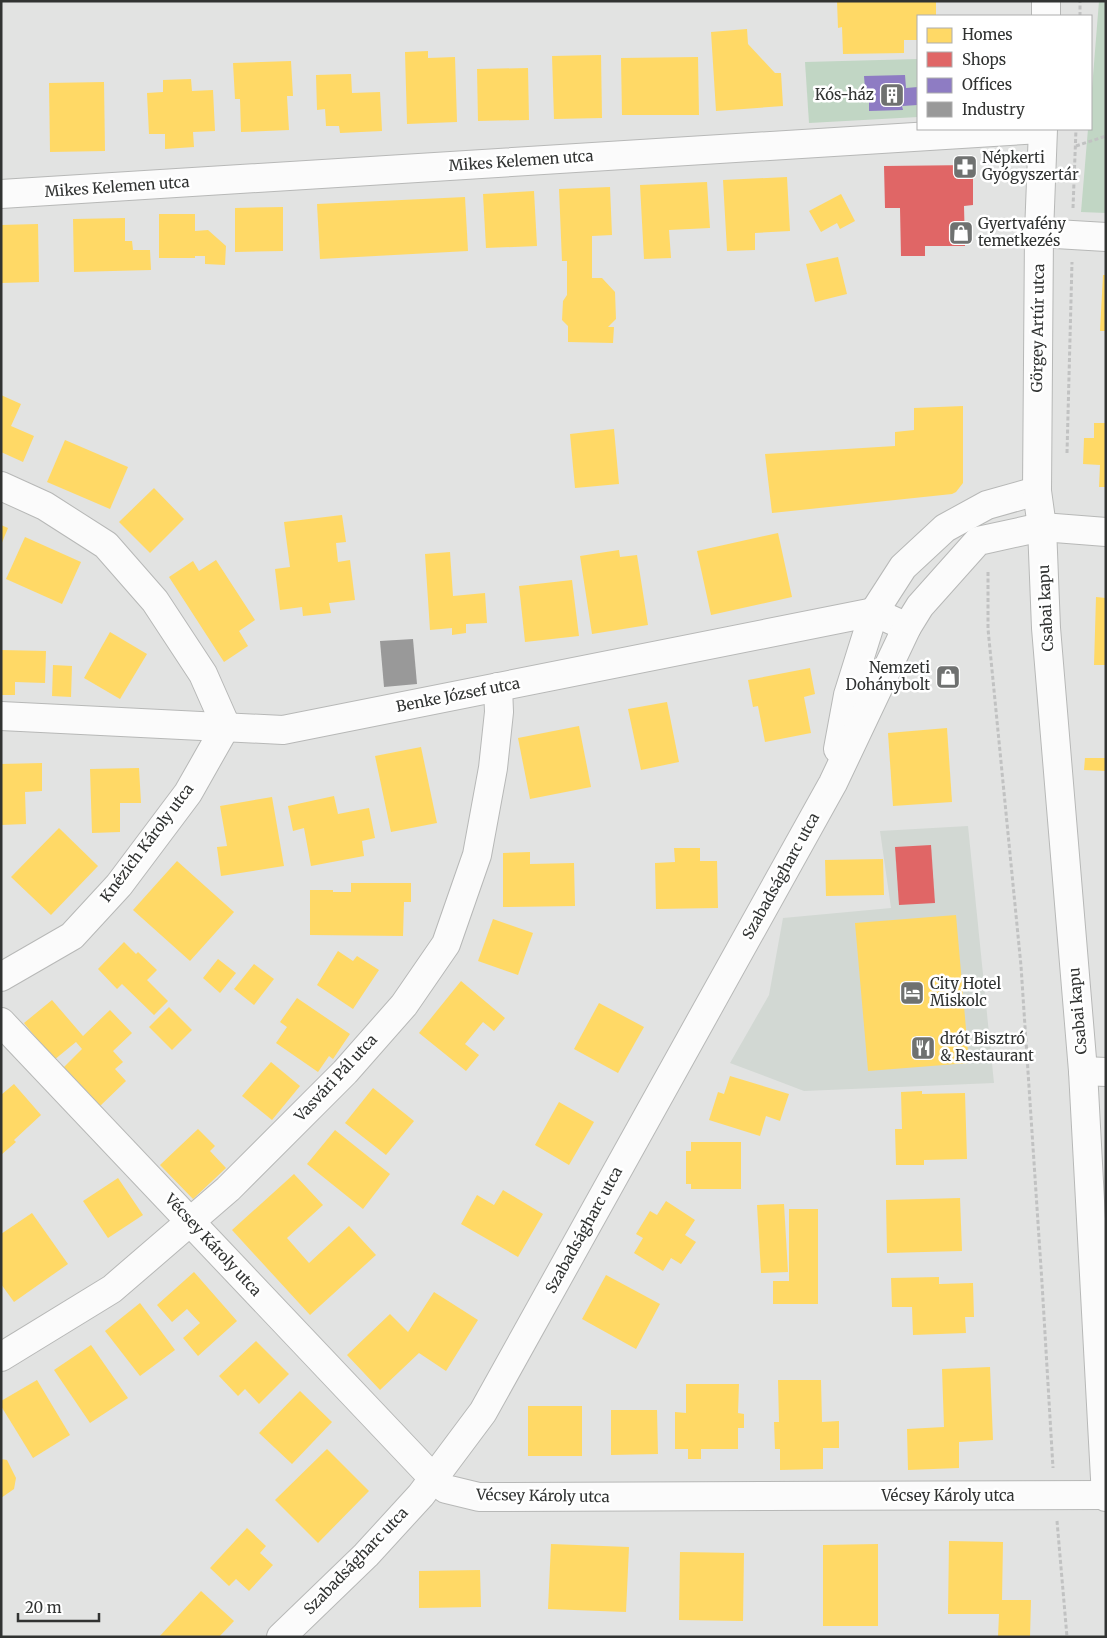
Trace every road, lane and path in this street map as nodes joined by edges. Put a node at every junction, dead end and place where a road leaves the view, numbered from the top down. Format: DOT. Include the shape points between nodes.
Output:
graph roads {
  1 [pos="1046,1"];
  2 [pos="1080,1"];
  3 [pos="1046,15"];
  4 [pos="1080,15"];
  5 [pos="1026,130"];
  6 [pos="1042,130"];
  7 [pos="1076,130"];
  8 [pos="1106,136"];
  9 [pos="1076,146"];
  10 [pos="1,194"];
  11 [pos="1073,225"];
  12 [pos="1039,232"];
  13 [pos="1106,237"];
  14 [pos="1067,460"];
  15 [pos="1,486"];
  16 [pos="1037,491"];
  17 [pos="1042,527"];
  18 [pos="1106,532"];
  19 [pos="988,569"];
  20 [pos="874,612"];
  21 [pos="907,627"];
  22 [pos="498,687"];
  23 [pos="1,716"];
  24 [pos="226,726"];
  25 [pos="833,783"];
  26 [pos="1,978"];
  27 [pos="1,1022"];
  28 [pos="1094,1072"];
  29 [pos="191,1222"];
  30 [pos="1,1357"];
  31 [pos="433,1478"];
  32 [pos="1055,1495"];
  33 [pos="1106,1496"];
  34 [pos="281,1637"];
  35 [pos="1067,1637"];
  1 -- 3 [label="street"];
  2 -- 4 [label="path"];
  5 -- 10 [label="street, Mikes Kelemen utca"];
  6 -- 12 [label="street, Görgey Artúr utca"];
  7 -- 9 [label="path"];
  8 -- 9 [label="path"];
  9 -- 11 [label="path"];
  11 -- 12 [label="street"];
  11 -- 13 [label="street"];
  11 -- 14 [label="path"];
  12 -- 16 [label="street, Görgey Artúr utca"];
  15 -- 24 [label="street" via="46,506 106,545 160,609 203,674"];
  16 -- 17 [label="street, Görgey Artúr utca"];
  16 -- 20 [label="street, Szabadságharc utca" via="987,505 945,528 903,566"];
  17 -- 18 [label="street, Szabadságharc utca"];
  17 -- 21 [label="street, Szabadságharc utca" via="978,541 920,606"];
  17 -- 28 [label="street, Csabai kapu" via="1046,628"];
  19 -- 32 [label="path" via="988,629 1020,966"];
  20 -- 21 [label="street"];
  20 -- 22 [label="street, Benke József utca"];
  20 -- 25 [label="street, Szabadságharc utca" via="848,695"];
  21 -- 25 [label="street, Szabadságharc utca"];
  22 -- 24 [label="street, Benke József utca" via="283,730"];
  22 -- 29 [label="street, Vasvári Pál utca" via="499,712 493,768 477,855 446,944 404,1005 344,1072 228,1190"];
  23 -- 24 [label="street, Benke József utca"];
  24 -- 26 [label="street, Knézich Károly utca" via="188,793 119,886 72,936"];
  25 -- 31 [label="street, Szabadságharc utca" via="483,1412"];
  27 -- 29 [label="street, Vécsey Károly utca"];
  28 -- 33 [label="street, Csabai kapu"];
  29 -- 30 [label="street, Vasvári Pál utca" via="112,1289"];
  29 -- 31 [label="street, Vécsey Károly utca"];
  31 -- 32 [label="street, Vécsey Károly utca" via="446,1489 480,1497"];
  31 -- 34 [label="street, Szabadságharc utca" via="366,1555"];
  32 -- 33 [label="street, Vécsey Károly utca"];
  32 -- 35 [label="path"];
}
